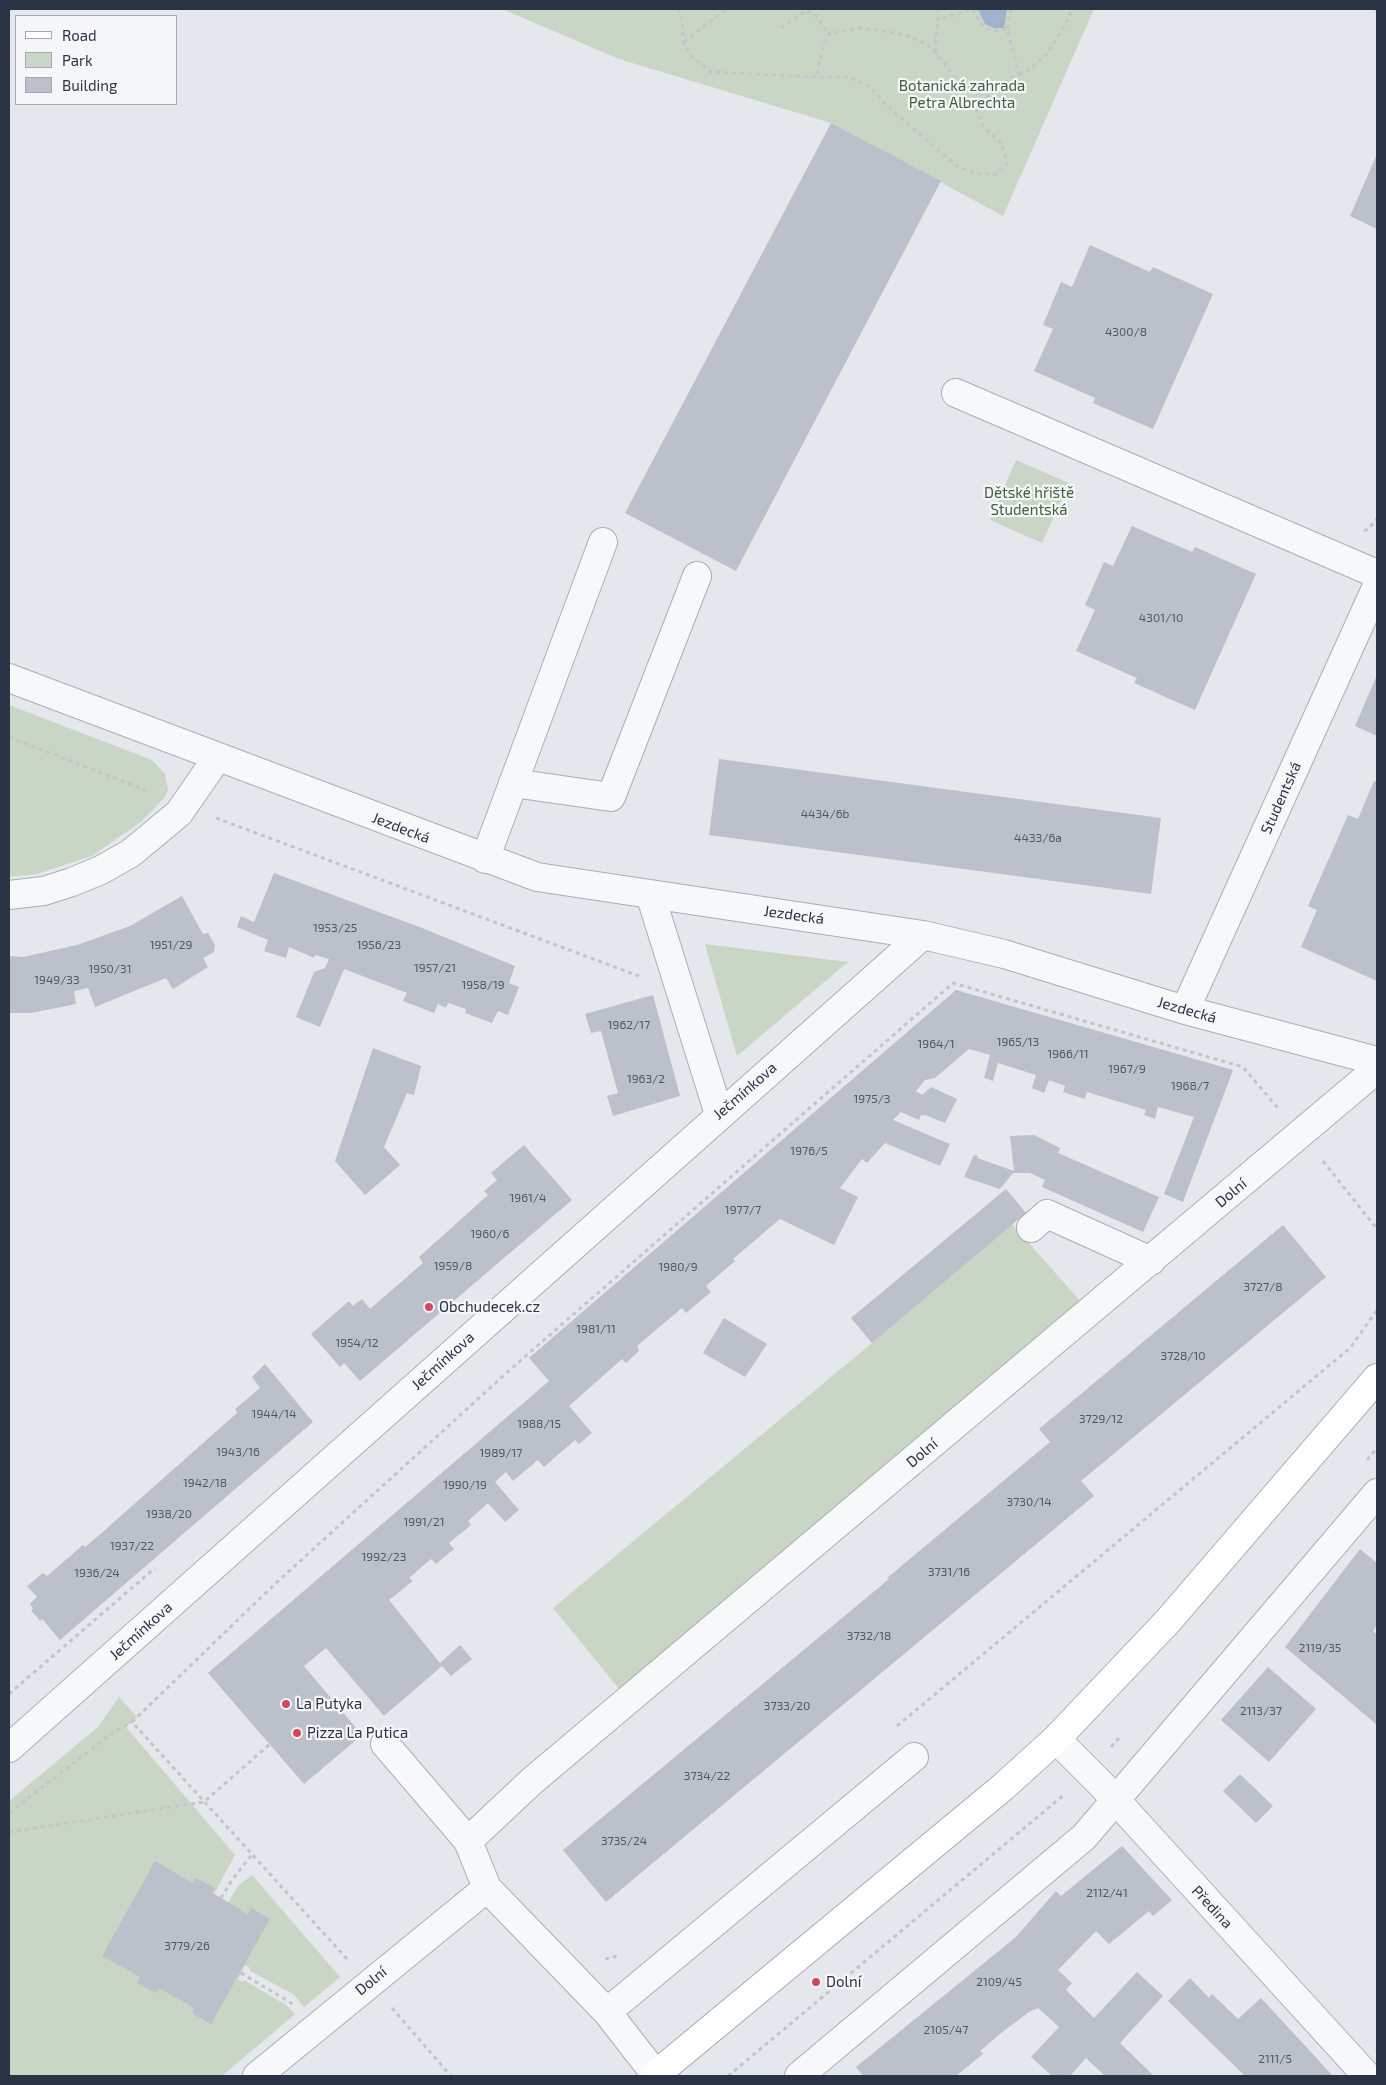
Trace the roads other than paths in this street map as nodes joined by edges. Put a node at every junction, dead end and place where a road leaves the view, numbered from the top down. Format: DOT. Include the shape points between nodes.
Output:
graph roads {
  1 [pos="956,393"];
  2 [pos="603,542"];
  3 [pos="1377,574"];
  4 [pos="697,576"];
  5 [pos="1377,586"];
  6 [pos="9,678"];
  7 [pos="217,758"];
  8 [pos="513,783"];
  9 [pos="485,859"];
  10 [pos="650,894"];
  11 [pos="9,895"];
  12 [pos="923,935"];
  13 [pos="1185,1010"];
  14 [pos="1377,1061"];
  15 [pos="1377,1069"];
  16 [pos="719,1114"];
  17 [pos="1031,1228"];
  18 [pos="1151,1261"];
  19 [pos="1377,1378"];
  20 [pos="1377,1493"];
  21 [pos="1056,1739"];
  22 [pos="385,1744"];
  23 [pos="9,1748"];
  24 [pos="914,1757"];
  25 [pos="1115,1800"];
  26 [pos="468,1841"];
  27 [pos="487,1888"];
  28 [pos="607,2012"];
  29 [pos="655,2075"];
  30 [pos="257,2076"];
  31 [pos="799,2076"];
  32 [pos="1367,2076"];
  1 -- 3 [label="street"];
  2 -- 8 [label="street"];
  4 -- 8 [label="street" via="611,797"];
  5 -- 13 [label="street, Studentská"];
  6 -- 7 [label="street, Jezdecká"];
  7 -- 9 [label="street, Jezdecká"];
  7 -- 11 [label="street" via="179,813 131,853 101,870 44,891"];
  8 -- 9 [label="street"];
  9 -- 10 [label="street, Jezdecká" via="537,877"];
  10 -- 12 [label="street, Jezdecká"];
  10 -- 16 [label="street"];
  12 -- 13 [label="street, Jezdecká" via="1004,954"];
  12 -- 16 [label="street, Ječmínkova"];
  13 -- 14 [label="street, Jezdecká"];
  15 -- 18 [label="street, Dolní"];
  16 -- 23 [label="street, Ječmínkova"];
  17 -- 18 [label="street" via="1047,1214"];
  18 -- 26 [label="street, Dolní" via="539,1774"];
  19 -- 21 [label="main road" via="1174,1614"];
  20 -- 25 [label="street"];
  21 -- 25 [label="street, Předina"];
  21 -- 29 [label="main road" via="996,1794"];
  22 -- 26 [label="street"];
  24 -- 28 [label="street"];
  25 -- 31 [label="street" via="1084,1837"];
  25 -- 32 [label="street, Předina"];
  26 -- 27 [label="street"];
  27 -- 28 [label="street"];
  27 -- 30 [label="street, Dolní"];
  28 -- 29 [label="street"];
}
